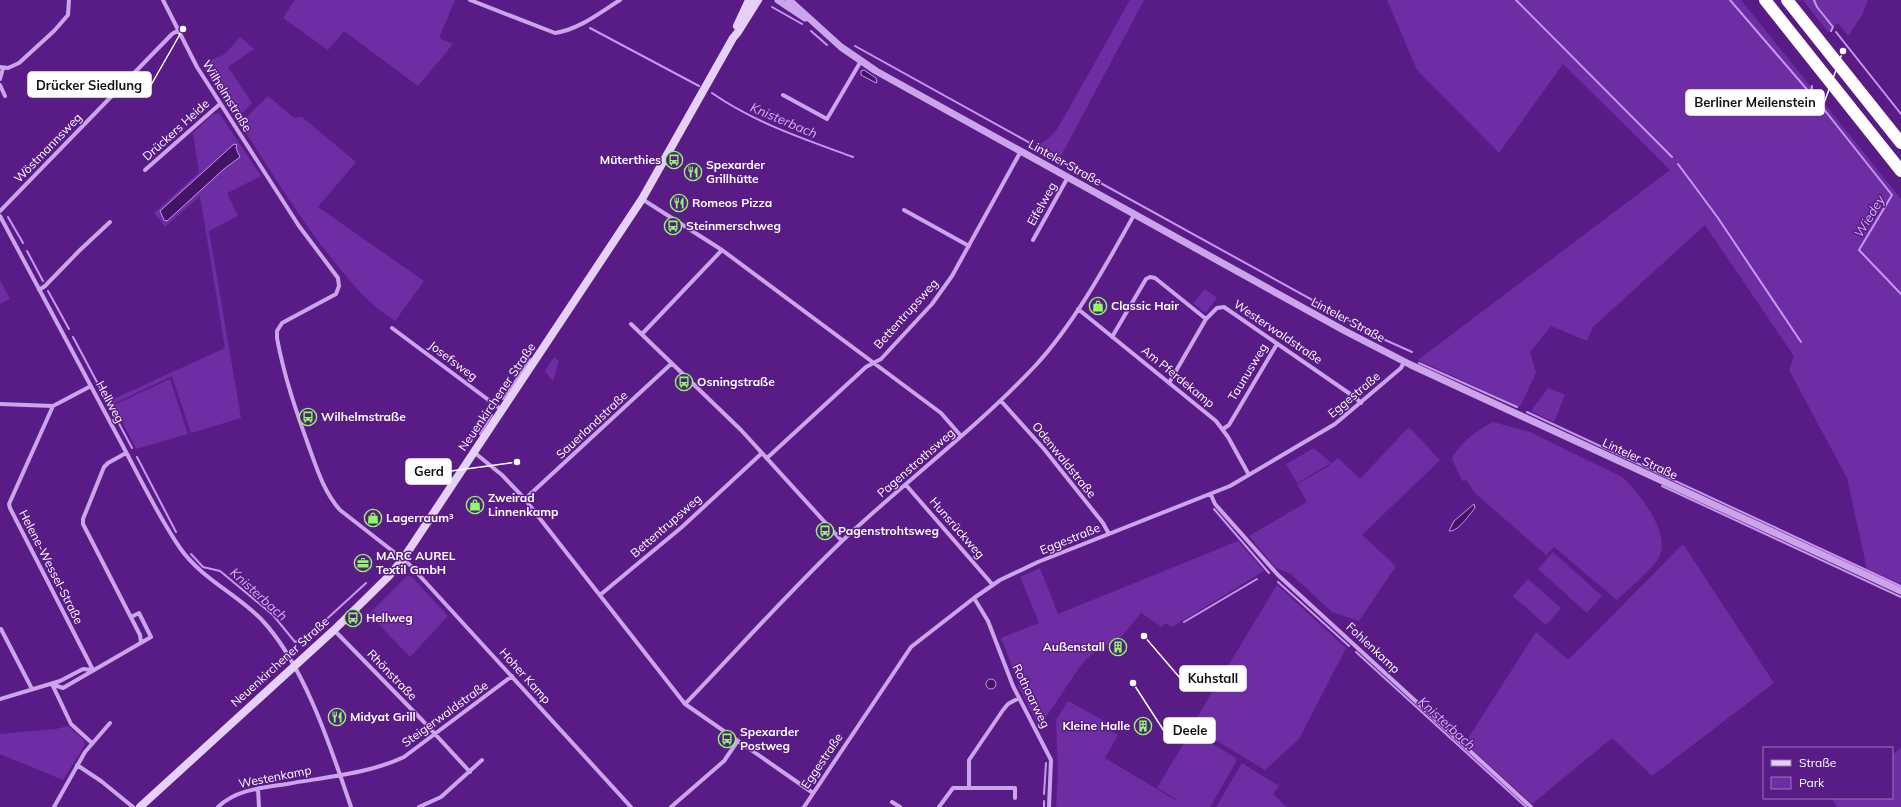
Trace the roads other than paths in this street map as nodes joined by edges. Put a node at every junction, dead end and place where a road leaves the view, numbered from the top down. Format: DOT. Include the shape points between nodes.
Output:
graph roads {
  1 [pos="69,0"];
  2 [pos="163,0"];
  3 [pos="470,0"];
  4 [pos="620,0"];
  5 [pos="749,0"];
  6 [pos="758,0"];
  7 [pos="778,0"];
  8 [pos="789,0"];
  9 [pos="1766,0"];
  10 [pos="1787,0"];
  11 [pos="810,21"];
  12 [pos="179,30"];
  13 [pos="733,38"];
  14 [pos="861,61"];
  15 [pos="1,68"];
  16 [pos="0,79"];
  17 [pos="0,85"];
  18 [pos="783,95"];
  19 [pos="5,96"];
  20 [pos="220,104"];
  21 [pos="1901,143"];
  22 [pos="1021,151"];
  23 [pos="145,170"];
  24 [pos="1901,171"];
  25 [pos="1068,177"];
  26 [pos="642,199"];
  27 [pos="904,210"];
  28 [pos="0,211"];
  29 [pos="1134,215"];
  30 [pos="0,216"];
  31 [pos="110,222"];
  32 [pos="1033,240"];
  33 [pos="969,246"];
  34 [pos="722,250"];
  35 [pos="39,290"];
  36 [pos="1078,309"];
  37 [pos="1206,319"];
  38 [pos="631,324"];
  39 [pos="392,328"];
  40 [pos="642,334"];
  41 [pos="1112,337"];
  42 [pos="1277,344"];
  43 [pos="1404,362"];
  44 [pos="873,363"];
  45 [pos="671,364"];
  46 [pos="1169,384"];
  47 [pos="91,386"];
  48 [pos="1001,401"];
  49 [pos="1361,403"];
  50 [pos="0,404"];
  51 [pos="53,406"];
  52 [pos="503,410"];
  53 [pos="1223,429"];
  54 [pos="961,436"];
  55 [pos="762,452"];
  56 [pos="126,453"];
  57 [pos="474,453"];
  58 [pos="767,458"];
  59 [pos="1249,474"];
  60 [pos="906,484"];
  61 [pos="1211,494"];
  62 [pos="525,499"];
  63 [pos="1109,534"];
  64 [pos="842,542"];
  65 [pos="403,559"];
  66 [pos="992,584"];
  67 [pos="1901,591"];
  68 [pos="600,596"];
  69 [pos="974,598"];
  70 [pos="131,617"];
  71 [pos="2,629"];
  72 [pos="334,630"];
  73 [pos="141,643"];
  74 [pos="293,666"];
  75 [pos="92,670"];
  76 [pos="512,676"];
  77 [pos="51,684"];
  78 [pos="32,689"];
  79 [pos="1019,698"];
  80 [pos="0,699"];
  81 [pos="685,704"];
  82 [pos="110,723"];
  83 [pos="434,734"];
  84 [pos="737,742"];
  85 [pos="92,743"];
  86 [pos="482,760"];
  87 [pos="77,765"];
  88 [pos="470,772"];
  89 [pos="340,775"];
  90 [pos="969,788"];
  91 [pos="258,789"];
  92 [pos="813,793"];
  93 [pos="1015,798"];
  94 [pos="892,802"];
  95 [pos="54,807"];
  96 [pos="133,807"];
  97 [pos="140,807"];
  98 [pos="218,807"];
  99 [pos="259,807"];
  100 [pos="351,807"];
  101 [pos="419,807"];
  102 [pos="631,807"];
  103 [pos="671,807"];
  104 [pos="804,807"];
  105 [pos="900,807"];
  106 [pos="939,807"];
  107 [pos="1049,807"];
  108 [pos="1532,807"];
  1 -- 15 [label="street" via="70,10 65,19 19,63"];
  2 -- 12 [label="street, Wilhelmstraße"];
  3 -- 4 [label="street" via="554,33 579,26"];
  5 -- 13 [label="main road, Neuenkirchener Straße" via="734,30"];
  6 -- 13 [label="main road, Neuenkirchener Straße"];
  7 -- 11 [label="street, Linteler Straße"];
  8 -- 11 [label="street, Linteler Straße" via="805,13"];
  9 -- 24 [label="highway"];
  10 -- 21 [label="highway"];
  11 -- 14 [label="street, Linteler Straße"];
  12 -- 20 [label="street, Wilhelmstraße" via="197,68"];
  12 -- 28 [label="street, Wöstmannsweg" via="172,34"];
  13 -- 26 [label="main road, Neuenkirchener Straße"];
  14 -- 18 [label="street" via="826,119"];
  14 -- 22 [label="street, Linteler Straße"];
  15 -- 16 [label="street"];
  17 -- 19 [label="street"];
  20 -- 23 [label="street, Drückers Heide"];
  20 -- 65 [label="street, Wilhelmstraße" via="298,226 338,278 338,290 332,297 282,323 277,331 291,398 324,485 331,501 340,510"];
  22 -- 25 [label="street, Linteler Straße"];
  22 -- 33 [label="street, Bettentrupsweg"];
  25 -- 29 [label="street, Linteler Straße"];
  25 -- 32 [label="street, Eifelweg"];
  26 -- 34 [label="street"];
  26 -- 52 [label="main road, Neuenkirchener Straße"];
  27 -- 33 [label="street"];
  29 -- 36 [label="street, Pagenstrothsweg" via="1106,266"];
  29 -- 43 [label="street, Linteler Straße"];
  30 -- 35 [label="street, Hellweg"];
  31 -- 35 [label="street"];
  33 -- 44 [label="street, Bettentrupsweg" via="932,304 881,358"];
  34 -- 40 [label="street"];
  34 -- 44 [label="street"];
  35 -- 47 [label="street, Hellweg"];
  36 -- 41 [label="street, Am Pferdekamp"];
  36 -- 48 [label="street, Pagenstrothsweg" via="1050,348"];
  37 -- 41 [label="street" via="1155,278 1150,277 1146,279"];
  37 -- 42 [label="street, Westerwaldstraße" via="1217,308 1224,307"];
  37 -- 46 [label="street, Westerwaldstraße"];
  38 -- 40 [label="street"];
  39 -- 52 [label="street, Josefsweg"];
  40 -- 45 [label="street"];
  41 -- 46 [label="street, Am Pferdekamp"];
  42 -- 49 [label="street, Westerwaldstraße"];
  42 -- 53 [label="street, Taunusweg" via="1229,424"];
  43 -- 49 [label="street, Eggestraße" via="1401,368"];
  43 -- 67 [label="street, Linteler Straße"];
  44 -- 54 [label="street" via="941,413"];
  44 -- 58 [label="street, Bettentrupsweg"];
  45 -- 55 [label="street"];
  45 -- 62 [label="street, Sauerlandstraße"];
  46 -- 53 [label="street, Am Pferdekamp"];
  47 -- 51 [label="street"];
  47 -- 56 [label="street, Hellweg"];
  48 -- 54 [label="street, Pagenstrothsweg"];
  48 -- 63 [label="street, Odenwaldstraße" via="1044,449"];
  49 -- 59 [label="street, Eggestraße" via="1335,424"];
  50 -- 51 [label="street"];
  51 -- 75 [label="street, Helene-Wessel-Straße" via="9,504"];
  52 -- 57 [label="main road, Neuenkirchener Straße"];
  53 -- 59 [label="street, Am Pferdekamp"];
  54 -- 60 [label="street, Pagenstrothsweg"];
  55 -- 58 [label="street"];
  55 -- 68 [label="street, Bettentrupsweg" via="682,528"];
  56 -- 70 [label="street" via="104,467 83,524"];
  56 -- 74 [label="street, Hellweg" via="170,532 188,558 261,620 287,653"];
  57 -- 62 [label="street" via="502,475"];
  57 -- 65 [label="main road, Neuenkirchener Straße"];
  58 -- 64 [label="street"];
  59 -- 61 [label="street, Eggestraße"];
  60 -- 64 [label="street, Pagenstrothsweg"];
  60 -- 66 [label="street, Hunsrückweg"];
  61 -- 63 [label="street, Eggestraße"];
  61 -- 108 [label="street, Fohlenkamp" via="1215,504 1276,573"];
  62 -- 68 [label="street"];
  63 -- 66 [label="street, Eggestraße" via="1038,562"];
  64 -- 81 [label="street, Pagenstrothsweg"];
  65 -- 72 [label="main road, Neuenkirchener Straße"];
  65 -- 76 [label="street, Hoher Kamp"];
  66 -- 69 [label="street, Eggestraße"];
  68 -- 81 [label="street"];
  69 -- 79 [label="street, Rothaarweg" via="988,621"];
  69 -- 92 [label="street, Eggestraße" via="911,647"];
  70 -- 73 [label="street"];
  70 -- 73 [label="street" via="139,613 151,637"];
  71 -- 78 [label="street"];
  72 -- 74 [label="main road, Neuenkirchener Straße"];
  72 -- 83 [label="street, Rhönstraße"];
  73 -- 75 [label="street"];
  74 -- 89 [label="street, Hellweg" via="306,690"];
  74 -- 97 [label="main road, Neuenkirchener Straße"];
  75 -- 77 [label="street" via="83,669"];
  75 -- 77 [label="street" via="63,688"];
  76 -- 83 [label="street, Steigerwaldstraße"];
  76 -- 102 [label="street, Hoher Kamp"];
  77 -- 78 [label="street"];
  77 -- 85 [label="street" via="71,724"];
  78 -- 80 [label="street"];
  79 -- 90 [label="street" via="1003,710 969,760"];
  79 -- 107 [label="street, Rothaarweg" via="1051,760"];
  81 -- 84 [label="street"];
  82 -- 85 [label="street"];
  83 -- 88 [label="street, Rhönstraße"];
  83 -- 89 [label="street, Steigerwaldstraße" via="404,757"];
  84 -- 92 [label="street"];
  84 -- 103 [label="street" via="724,761"];
  85 -- 87 [label="street"];
  86 -- 88 [label="street"];
  87 -- 95 [label="street"];
  87 -- 96 [label="street"];
  88 -- 101 [label="street" via="441,796"];
  89 -- 91 [label="street, Westenkamp"];
  89 -- 100 [label="street, Hellweg"];
  90 -- 93 [label="street" via="1015,788"];
  90 -- 106 [label="street" via="953,788"];
  91 -- 98 [label="street, Westenkamp" via="232,796"];
  91 -- 99 [label="street"];
  92 -- 104 [label="street, Eggestraße"];
  94 -- 105 [label="street"];
}
